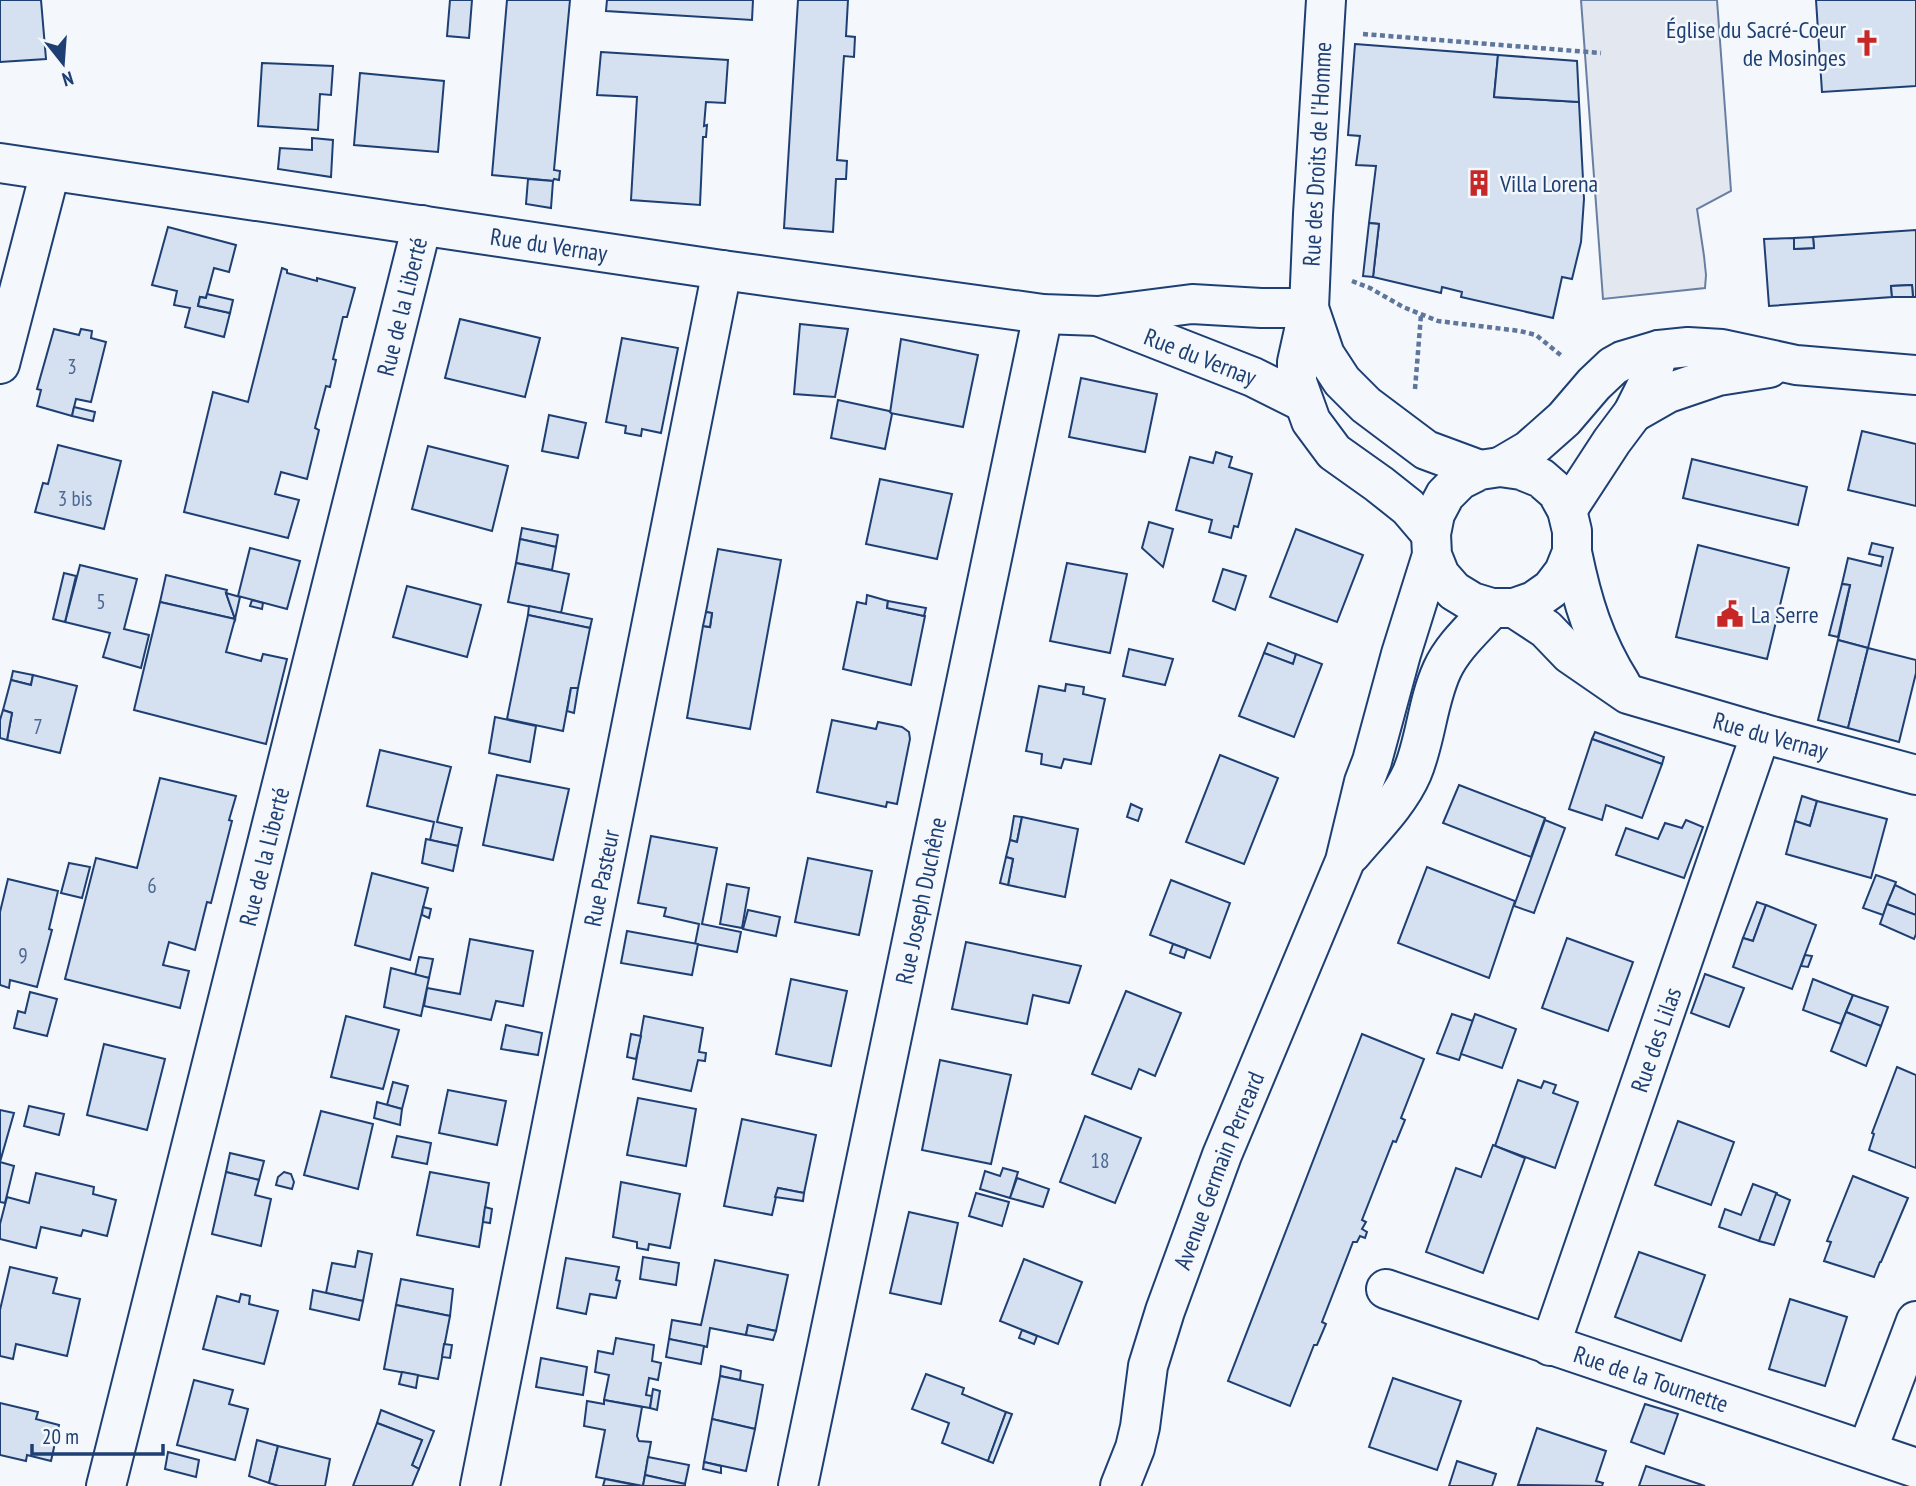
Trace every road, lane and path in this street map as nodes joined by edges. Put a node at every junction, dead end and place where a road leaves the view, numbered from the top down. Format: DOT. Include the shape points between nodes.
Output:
graph roads {
  1 [pos="1325,16"];
  2 [pos="1601,53"];
  3 [pos="0,163"];
  4 [pos="50,172"];
  5 [pos="422,225"];
  6 [pos="722,270"];
  7 [pos="1310,290"];
  8 [pos="1043,314"];
  9 [pos="1422,315"];
  10 [pos="1098,317"];
  11 [pos="1659,349"];
  12 [pos="0,364"];
  13 [pos="1797,365"];
  14 [pos="1916,375"];
  15 [pos="1594,384"];
  16 [pos="1303,401"];
  17 [pos="1633,413"];
  18 [pos="1410,439"];
  19 [pos="1490,468"];
  20 [pos="1567,510"];
  21 [pos="1432,545"];
  22 [pos="1572,552"];
  23 [pos="1503,608"];
  24 [pos="1628,694"];
  25 [pos="1761,733"];
  26 [pos="1916,775"];
  27 [pos="1345,861"];
  28 [pos="1387,1289"];
  29 [pos="1916,1321"];
  30 [pos="1550,1346"];
  31 [pos="1867,1451"];
  32 [pos="1916,1468"];
  33 [pos="106,1486"];
  34 [pos="480,1486"];
  35 [pos="798,1486"];
  36 [pos="1120,1486"];
  1 -- 2 [label="path"];
  1 -- 7 [label="street, Rue des Droits de l'Homme"];
  3 -- 4 [label="street, Rue du Vernay"];
  4 -- 5 [label="street, Rue du Vernay"];
  4 -- 12 [label="street"];
  5 -- 6 [label="street, Rue du Vernay"];
  5 -- 33 [label="street, Rue de la Liberté"];
  6 -- 8 [label="street, Rue du Vernay"];
  6 -- 34 [label="street, Rue Pasteur"];
  7 -- 9 [label="path" via="1357,282"];
  7 -- 10 [label="street, Rue du Vernay" via="1261,308 1192,304"];
  7 -- 16 [label="street, Rue des Droits de l'Homme" via="1297,362"];
  7 -- 18 [label="street, Rue des Droits de l'Homme" via="1325,355 1342,381"];
  8 -- 10 [label="street, Rue du Vernay"];
  8 -- 35 [label="street, Rue Joseph Duchêne"];
  9 -- 15 [label="path" via="1536,335"];
  9 -- 18 [label="path"];
  10 -- 16 [label="street, Rue du Vernay"];
  11 -- 13 [label="street" via="1722,349"];
  11 -- 15 [label="street" via="1622,361"];
  11 -- 17 [label="street"];
  13 -- 14 [label="street"];
  13 -- 17 [label="street" via="1718,376 1668,393"];
  15 -- 19 [label="street" via="1529,450"];
  16 -- 21 [label="street, Rue des Droits de l'Homme" via="1311,421 1334,452 1408,507"];
  17 -- 20 [label="street"];
  18 -- 19 [label="street, Rue des Droits de l'Homme" via="1426,450"];
  19 -- 20 [label="street" via="1521,470 1541,478"];
  19 -- 21 [label="street" via="1460,480 1445,495 1435,514"];
  20 -- 22 [label="street"];
  21 -- 23 [label="street" via="1440,575 1454,591 1472,602"];
  21 -- 27 [label="street, Avenue Germain Perreard"];
  22 -- 23 [label="street" via="1551,589 1534,601"];
  22 -- 24 [label="street" via="1594,635"];
  23 -- 24 [label="street, Rue du Vernay" via="1546,629 1570,654"];
  23 -- 27 [label="street, Avenue Germain Perreard" via="1454,650 1434,691 1411,775 1397,799"];
  24 -- 25 [label="street, Rue du Vernay"];
  25 -- 26 [label="street, Rue du Vernay"];
  25 -- 30 [label="street, Rue des Lilas"];
  27 -- 36 [label="street, Avenue Germain Perreard" via="1223,1155 1166,1311 1149,1366 1135,1448"];
  28 -- 30 [label="street, Rue de la Tournette"];
  29 -- 31 [label="street"];
  30 -- 31 [label="street, Rue de la Tournette"];
  31 -- 32 [label="street, Rue de la Tournette"];
}
